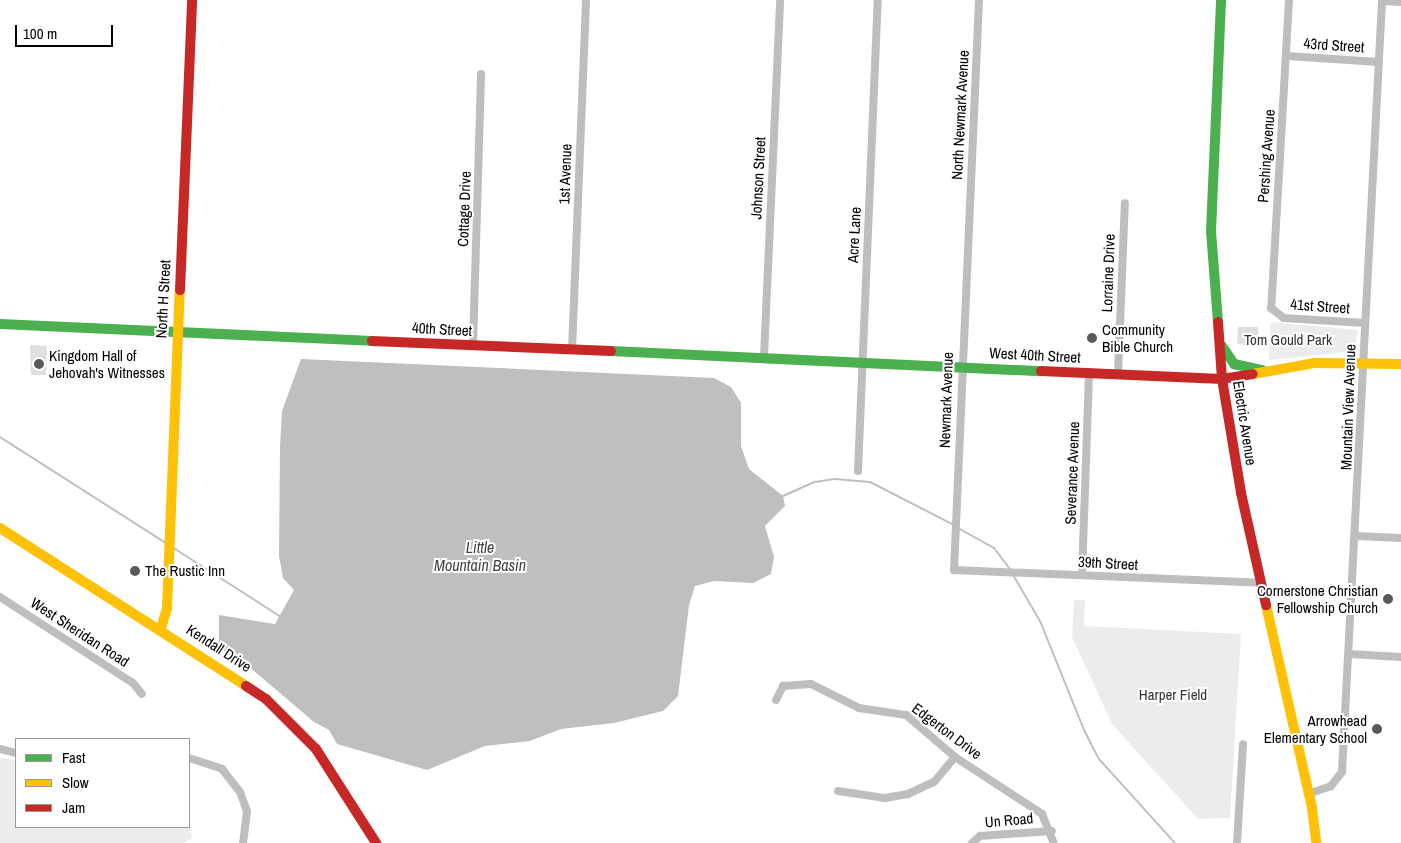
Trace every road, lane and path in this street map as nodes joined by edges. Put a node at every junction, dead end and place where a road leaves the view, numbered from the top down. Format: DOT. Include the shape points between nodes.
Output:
graph roads {
  1 [pos="192,0"];
  2 [pos="586,0"];
  3 [pos="780,0"];
  4 [pos="878,0"];
  5 [pos="979,0"];
  6 [pos="1221,0"];
  7 [pos="1289,0"];
  8 [pos="1382,1"];
  9 [pos="1401,2"];
  10 [pos="1286,56"];
  11 [pos="1379,62"];
  12 [pos="481,74"];
  13 [pos="1125,202"];
  14 [pos="969,231"];
  15 [pos="1273,314"];
  16 [pos="1365,323"];
  17 [pos="0,324"];
  18 [pos="176,332"];
  19 [pos="1218,339"];
  20 [pos="473,346"];
  21 [pos="572,350"];
  22 [pos="764,356"];
  23 [pos="862,360"];
  24 [pos="883,362"];
  25 [pos="1364,362"];
  26 [pos="1401,364"];
  27 [pos="960,366"];
  28 [pos="1270,371"];
  29 [pos="1089,372"];
  30 [pos="1118,374"];
  31 [pos="1222,379"];
  32 [pos="858,471"];
  33 [pos="0,528"];
  34 [pos="1356,536"];
  35 [pos="1401,538"];
  36 [pos="954,570"];
  37 [pos="1082,575"];
  38 [pos="1262,583"];
  39 [pos="0,597"];
  40 [pos="161,628"];
  41 [pos="1349,654"];
  42 [pos="1401,658"];
  43 [pos="142,694"];
  44 [pos="776,700"];
  45 [pos="1243,744"];
  46 [pos="0,749"];
  47 [pos="15,753"];
  48 [pos="955,757"];
  49 [pos="190,758"];
  50 [pos="838,791"];
  51 [pos="1308,794"];
  52 [pos="1052,831"];
  53 [pos="243,843"];
  54 [pos="376,843"];
  55 [pos="972,843"];
  56 [pos="1054,843"];
  57 [pos="1237,843"];
  58 [pos="1316,843"];
  1 -- 18 [label="main road, North H Street"];
  2 -- 21 [label="street, 1st Avenue"];
  3 -- 22 [label="street, Johnson Street"];
  4 -- 23 [label="street, Acre Lane"];
  5 -- 14 [label="street, North Newmark Avenue"];
  6 -- 19 [label="main road, Electric Avenue" via="1211,231"];
  7 -- 10 [label="street, Pershing Avenue"];
  8 -- 9 [label="street"];
  8 -- 11 [label="street, Mountain View Avenue"];
  10 -- 11 [label="street, 43rd Street"];
  10 -- 15 [label="street, Pershing Avenue" via="1270,302"];
  11 -- 16 [label="street, Mountain View Avenue"];
  12 -- 20 [label="street, Cottage Drive"];
  13 -- 30 [label="street, Lorraine Drive"];
  14 -- 27 [label="street, Newmark Avenue"];
  15 -- 16 [label="street, 41st Street" via="1284,318"];
  16 -- 25 [label="street, Mountain View Avenue"];
  17 -- 18 [label="main road, 40th Street"];
  18 -- 20 [label="main road, 40th Street"];
  18 -- 40 [label="main road, North H Street" via="167,608"];
  19 -- 28 [label="main road" via="1234,364"];
  19 -- 31 [label="main road, Electric Avenue"];
  20 -- 21 [label="main road, 40th Street"];
  21 -- 22 [label="main road, 40th Street"];
  22 -- 23 [label="main road, 40th Street"];
  23 -- 24 [label="main road, 40th Street"];
  23 -- 32 [label="street, Acre Lane"];
  24 -- 27 [label="main road, West 40th Street"];
  25 -- 26 [label="main road"];
  25 -- 28 [label="main road, West 40th Street" via="1315,363"];
  25 -- 34 [label="street, Mountain View Avenue"];
  27 -- 29 [label="main road, West 40th Street"];
  27 -- 36 [label="street, Newmark Avenue"];
  28 -- 31 [label="main road, West 40th Street"];
  29 -- 30 [label="main road, West 40th Street"];
  29 -- 37 [label="street, Severance Avenue"];
  30 -- 31 [label="main road, West 40th Street"];
  31 -- 38 [label="main road, Electric Avenue" via="1241,493"];
  33 -- 40 [label="main road, Kendall Drive"];
  34 -- 35 [label="street"];
  34 -- 41 [label="street, Mountain View Avenue"];
  36 -- 37 [label="street, 39th Street"];
  37 -- 38 [label="street, 39th Street"];
  38 -- 51 [label="main road, Electric Avenue"];
  39 -- 43 [label="street, West Sheridan Road" via="133,683"];
  40 -- 54 [label="main road, Kendall Drive" via="248,685 283,714 329,766"];
  41 -- 42 [label="street"];
  41 -- 51 [label="street, Mountain View Avenue" via="1342,772 1331,786"];
  44 -- 48 [label="street, Edgerton Drive" via="780,689 789,684 820,686 859,708 906,716"];
  45 -- 57 [label="street"];
  46 -- 47 [label="street"];
  48 -- 50 [label="street" via="934,782 908,794 885,798"];
  48 -- 52 [label="street, Edgerton Drive" via="1042,814"];
  49 -- 53 [label="street" via="222,769 240,792 246,811"];
  51 -- 58 [label="main road, Electric Avenue"];
  52 -- 55 [label="street, Un Road" via="980,836"];
  52 -- 56 [label="street, Edgerton Drive"];
}
